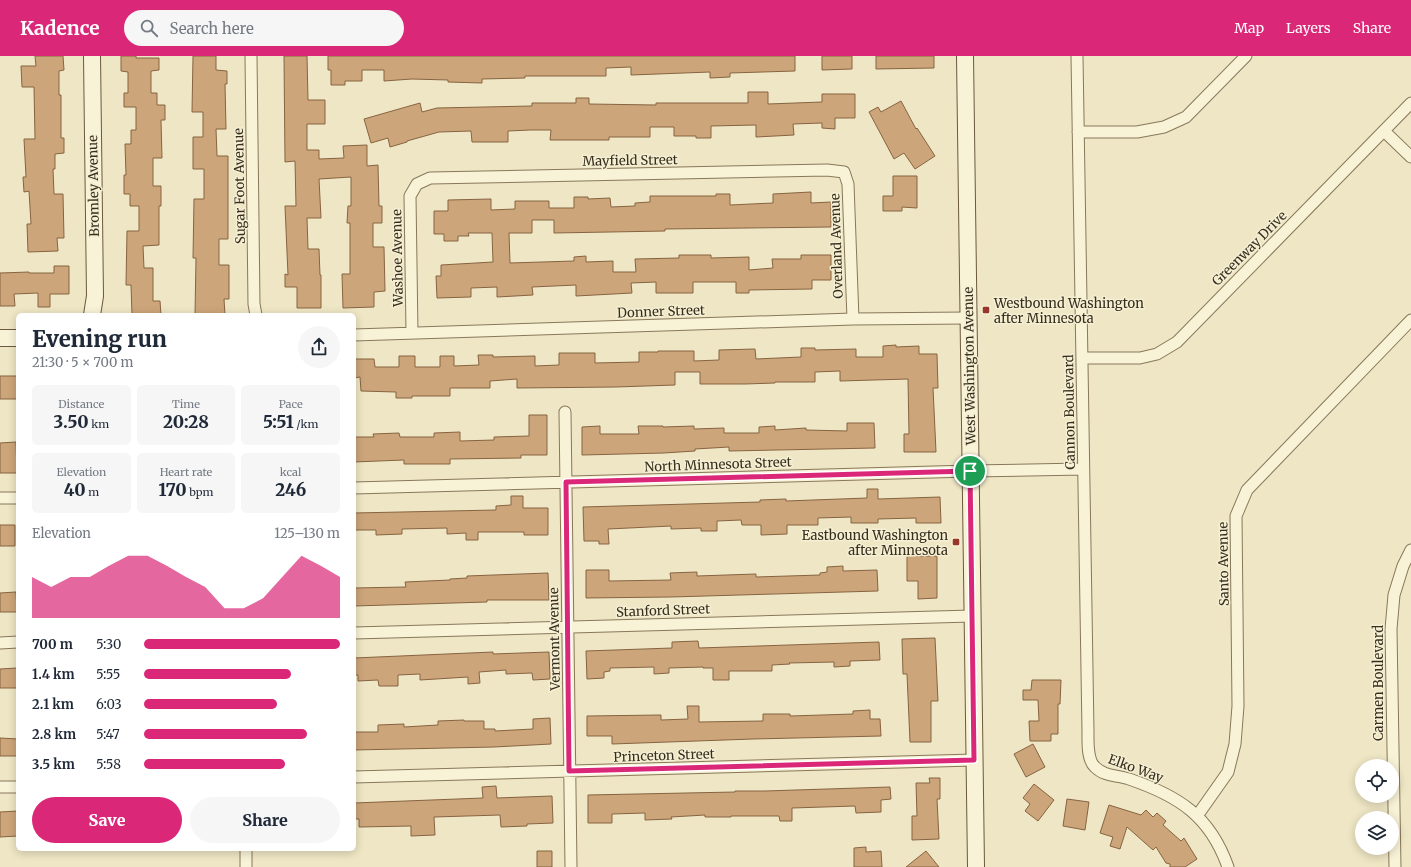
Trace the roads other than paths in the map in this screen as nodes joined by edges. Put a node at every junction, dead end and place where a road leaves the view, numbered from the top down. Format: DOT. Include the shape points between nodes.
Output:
graph roads {
  1 [pos="92,56"];
  2 [pos="251,56"];
  3 [pos="965,56"];
  4 [pos="1077,56"];
  5 [pos="1246,56"];
  6 [pos="1411,104"];
  7 [pos="1384,131"];
  8 [pos="1078,132"];
  9 [pos="1411,157"];
  10 [pos="844,172"];
  11 [pos="417,184"];
  12 [pos="92,313"];
  13 [pos="256,313"];
  14 [pos="968,318"];
  15 [pos="853,319"];
  16 [pos="1411,320"];
  17 [pos="412,333"];
  18 [pos="356,335"];
  19 [pos="0,338"];
  20 [pos="16,338"];
  21 [pos="1082,358"];
  22 [pos="565,412"];
  23 [pos="1083,470"];
  24 [pos="970,471"];
  25 [pos="566,482"];
  26 [pos="356,488"];
  27 [pos="0,498"];
  28 [pos="16,498"];
  29 [pos="1411,550"];
  30 [pos="972,616"];
  31 [pos="568,627"];
  32 [pos="356,633"];
  33 [pos="16,642"];
  34 [pos="0,643"];
  35 [pos="974,760"];
  36 [pos="1095,767"];
  37 [pos="569,771"];
  38 [pos="356,777"];
  39 [pos="16,786"];
  40 [pos="0,787"];
  41 [pos="1197,816"];
  42 [pos="246,851"];
  43 [pos="246,867"];
  44 [pos="571,867"];
  45 [pos="976,867"];
  46 [pos="1228,867"];
  47 [pos="1395,867"];
  1 -- 12 [label="main road, Bromley Avenue"];
  2 -- 13 [label="street, Sugar Foot Avenue"];
  3 -- 14 [label="main road, West Washington Avenue"];
  4 -- 8 [label="street, Cannon Boulevard"];
  5 -- 8 [label="street" via="1186,117 1164,127 1137,132"];
  6 -- 7 [label="street, Greenway Drive"];
  7 -- 9 [label="street"];
  7 -- 21 [label="street, Greenway Drive" via="1177,342 1157,354 1140,358"];
  8 -- 21 [label="street, Cannon Boulevard"];
  10 -- 11 [label="street, Mayfield Street" via="827,170 430,178"];
  10 -- 15 [label="street, Overland Avenue" via="848,184"];
  11 -- 17 [label="street, Washoe Avenue" via="410,196"];
  14 -- 15 [label="street, Donner Street"];
  14 -- 24 [label="main road, West Washington Avenue"];
  15 -- 17 [label="street, Donner Street"];
  16 -- 41 [label="street, Santo Avenue" via="1247,490 1236,516 1238,706 1235,744 1228,772"];
  17 -- 18 [label="street, Donner Street"];
  19 -- 20 [label="main road"];
  21 -- 23 [label="street, Cannon Boulevard"];
  22 -- 25 [label="street, Vermont Avenue"];
  23 -- 24 [label="street, North Minnesota Street"];
  23 -- 36 [label="street, Cannon Boulevard" via="1088,732 1090,755"];
  24 -- 25 [label="street, North Minnesota Street"];
  24 -- 30 [label="main road, West Washington Avenue"];
  25 -- 26 [label="street, North Minnesota Street"];
  25 -- 31 [label="street, Vermont Avenue"];
  27 -- 28 [label="street"];
  29 -- 47 [label="street, Carmen Boulevard" via="1394,595 1391,629"];
  30 -- 31 [label="street, Stanford Street"];
  30 -- 35 [label="main road, West Washington Avenue"];
  31 -- 32 [label="street, Stanford Street"];
  31 -- 37 [label="street, Vermont Avenue"];
  33 -- 34 [label="street"];
  35 -- 37 [label="street, Princeton Street"];
  35 -- 45 [label="main road, West Washington Avenue"];
  36 -- 41 [label="street, Elko Way" via="1111,776 1126,778 1154,788 1186,806"];
  37 -- 38 [label="street, Princeton Street"];
  37 -- 44 [label="street, Vermont Avenue"];
  39 -- 40 [label="street"];
  41 -- 46 [label="street, Elko Way" via="1222,850"];
  42 -- 43 [label="street"];
}
